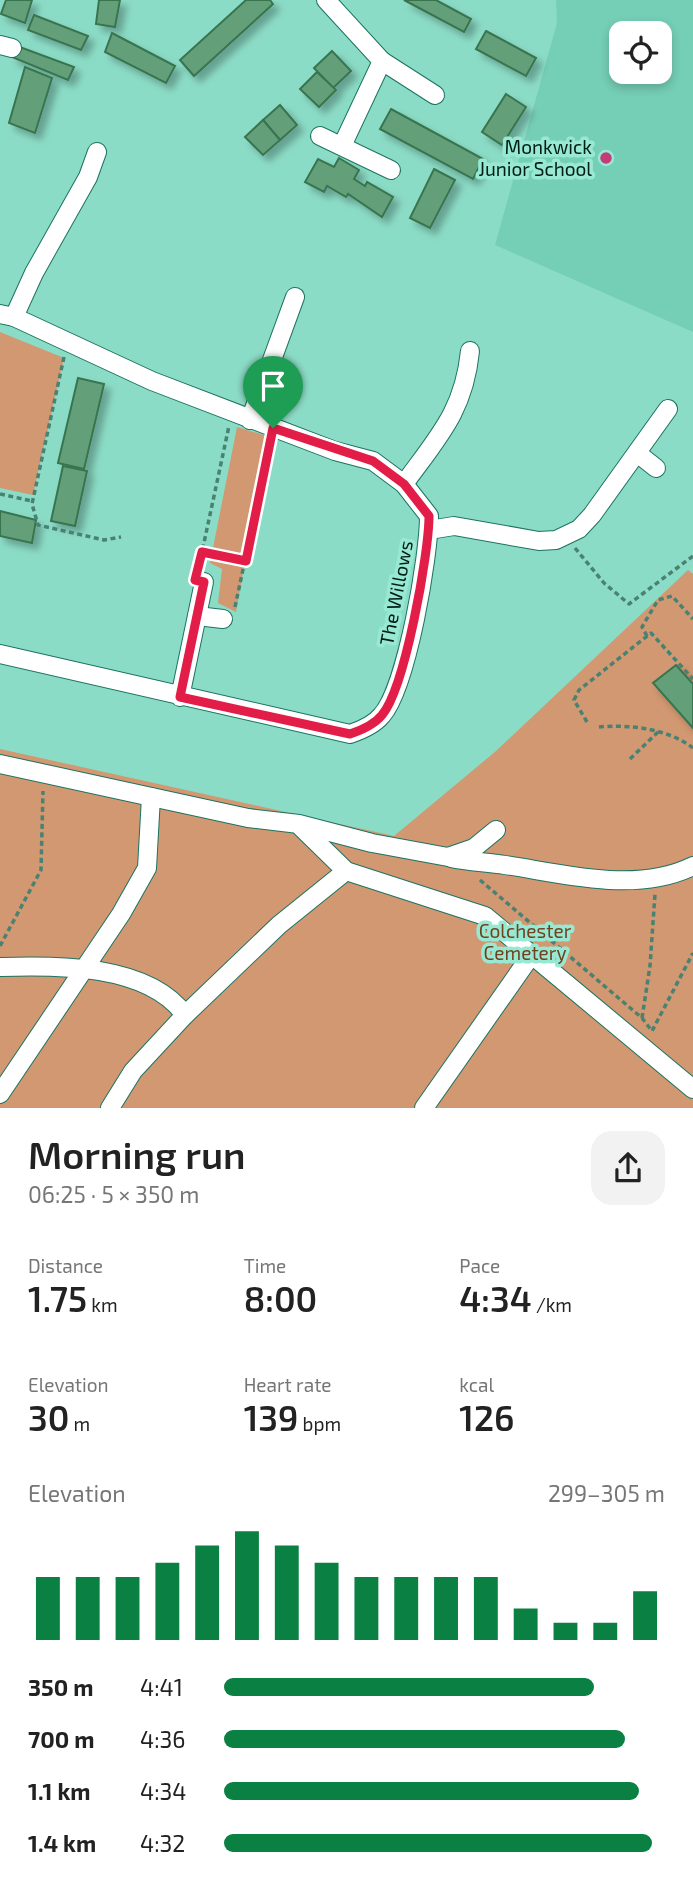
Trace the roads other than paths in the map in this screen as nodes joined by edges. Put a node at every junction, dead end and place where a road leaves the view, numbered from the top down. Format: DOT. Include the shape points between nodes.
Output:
graph roads {
  1 [pos="326,0"];
  2 [pos="382,61"];
  3 [pos="435,95"];
  4 [pos="320,136"];
  5 [pos="342,146"];
  6 [pos="97,152"];
  7 [pos="391,170"];
  8 [pos="85,183"];
  9 [pos="104,188"];
  10 [pos="295,297"];
  11 [pos="7,315"];
  12 [pos="470,351"];
  13 [pos="668,409"];
  14 [pos="250,420"];
  15 [pos="637,453"];
  16 [pos="656,468"];
  17 [pos="404,484"];
  18 [pos="429,530"];
  19 [pos="204,582"];
  20 [pos="197,616"];
  21 [pos="223,619"];
  22 [pos="0,654"];
  23 [pos="180,697"];
  24 [pos="0,764"];
  25 [pos="151,797"];
  26 [pos="299,824"];
  27 [pos="496,830"];
  28 [pos="516,850"];
  29 [pos="453,858"];
  30 [pos="500,864"];
  31 [pos="693,866"];
  32 [pos="346,871"];
  33 [pos="532,954"];
  34 [pos="0,967"];
  35 [pos="81,971"];
  36 [pos="185,1015"];
  37 [pos="693,1089"];
  38 [pos="0,1094"];
  39 [pos="110,1108"];
  40 [pos="424,1108"];
  1 -- 2 [label="street"];
  2 -- 3 [label="street"];
  2 -- 5 [label="street"];
  4 -- 5 [label="street"];
  5 -- 7 [label="street"];
  6 -- 8 [label="street"];
  8 -- 9 [label="street"];
  8 -- 11 [label="street"];
  10 -- 14 [label="street" via="279,320"];
  11 -- 14 [label="street, The Willows"];
  12 -- 17 [label="street" via="465,386 455,412"];
  13 -- 15 [label="street"];
  14 -- 17 [label="street, The Willows" via="373,461"];
  15 -- 16 [label="street"];
  15 -- 18 [label="street" via="592,515 565,536 540,541 454,526"];
  17 -- 18 [label="street, The Willows" via="429,516"];
  18 -- 23 [label="street, The Willows" via="402,672 393,699 367,728 350,734 321,730"];
  19 -- 20 [label="street"];
  20 -- 21 [label="street"];
  20 -- 23 [label="street"];
  22 -- 23 [label="street, The Willows"];
  24 -- 25 [label="street"];
  25 -- 26 [label="street"];
  25 -- 35 [label="street" via="146,869 121,915"];
  26 -- 29 [label="street"];
  26 -- 32 [label="street"];
  27 -- 29 [label="street"];
  28 -- 30 [label="street"];
  29 -- 30 [label="street"];
  30 -- 31 [label="street" via="597,879 656,878"];
  32 -- 33 [label="street" via="485,916"];
  32 -- 36 [label="street" via="279,925"];
  33 -- 37 [label="street"];
  33 -- 40 [label="street"];
  34 -- 35 [label="street"];
  35 -- 36 [label="street" via="139,982 175,1001"];
  35 -- 38 [label="street"];
  36 -- 39 [label="street" via="133,1071"];
}
